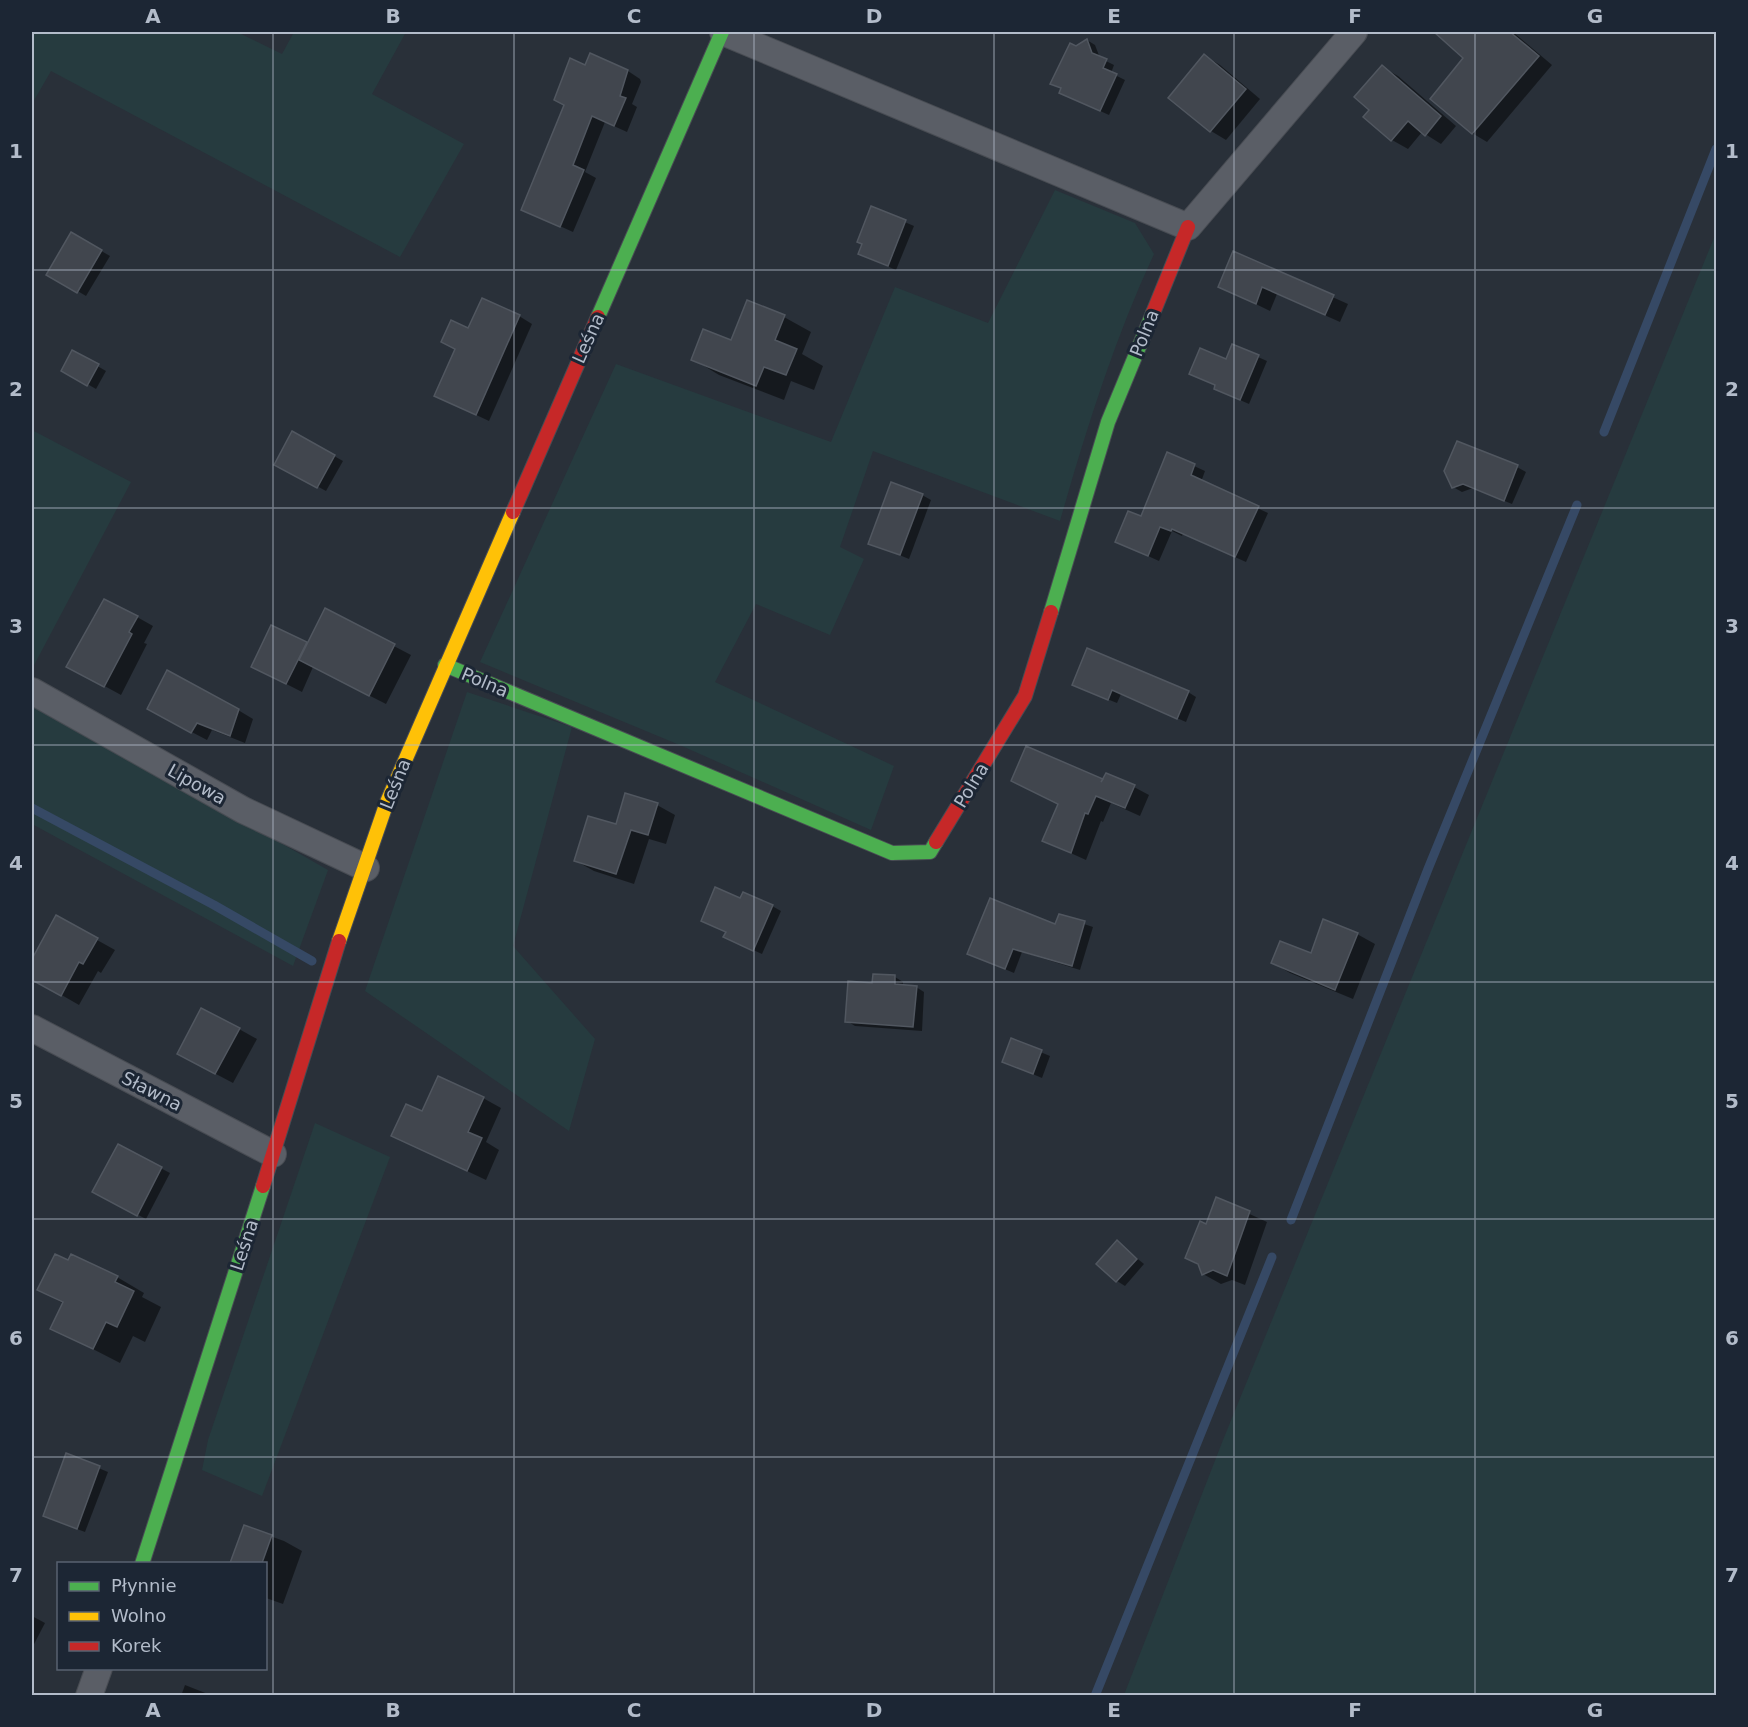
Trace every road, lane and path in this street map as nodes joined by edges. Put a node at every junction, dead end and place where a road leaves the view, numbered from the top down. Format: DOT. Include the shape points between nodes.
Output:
graph roads {
  1 [pos="723,32"];
  2 [pos="1354,32"];
  3 [pos="1188,227"];
  4 [pos="444,665"];
  5 [pos="32,691"];
  6 [pos="366,868"];
  7 [pos="32,1028"];
  8 [pos="273,1154"];
  9 [pos="142,1562"];
  10 [pos="98,1670"];
  11 [pos="89,1695"];
  1 -- 3 [label="street"];
  1 -- 4 [label="street, Leśna"];
  2 -- 3 [label="street, Polna"];
  3 -- 4 [label="street, Polna" via="1108,422 1025,696 930,852 892,853"];
  4 -- 6 [label="street, Leśna" via="387,802"];
  5 -- 6 [label="street, Lipowa" via="243,810"];
  6 -- 8 [label="street, Leśna" via="325,980"];
  7 -- 8 [label="street, Sławna"];
  8 -- 9 [label="street, Leśna"];
  10 -- 11 [label="street"];
}
